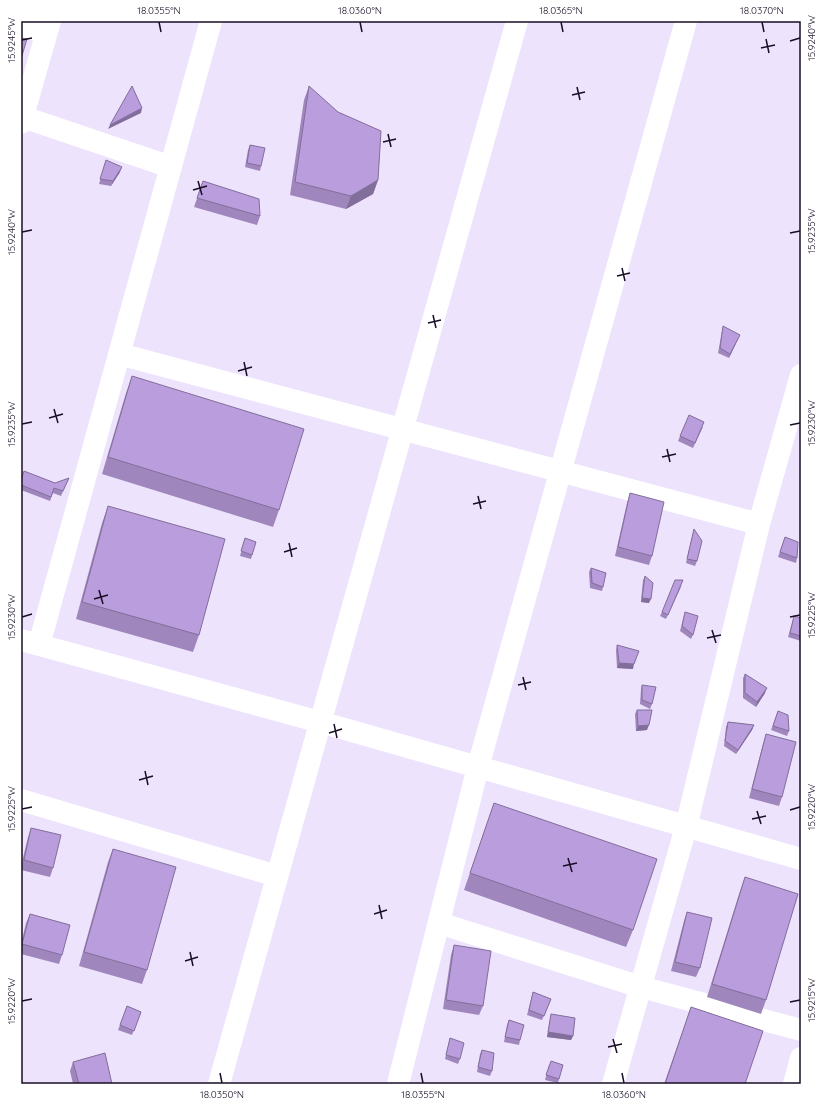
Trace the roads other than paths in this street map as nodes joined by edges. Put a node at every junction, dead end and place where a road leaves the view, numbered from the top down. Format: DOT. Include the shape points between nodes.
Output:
graph roads {
  1 [pos="211,21"];
  2 [pos="517,21"];
  3 [pos="686,21"];
  4 [pos="21,27"];
  5 [pos="49,27"];
  6 [pos="22,120"];
  7 [pos="171,167"];
  8 [pos="119,354"];
  9 [pos="801,375"];
  10 [pos="404,429"];
  11 [pos="560,472"];
  12 [pos="759,524"];
  13 [pos="30,642"];
  14 [pos="320,722"];
  15 [pos="478,767"];
  16 [pos="21,800"];
  17 [pos="686,827"];
  18 [pos="801,859"];
  19 [pos="277,876"];
  20 [pos="439,923"];
  21 [pos="640,987"];
  22 [pos="801,1030"];
  23 [pos="801,1058"];
  24 [pos="219,1084"];
  25 [pos="398,1084"];
  26 [pos="613,1084"];
  27 [pos="794,1084"];
  1 -- 7 [label="street"];
  2 -- 10 [label="street"];
  3 -- 11 [label="street"];
  4 -- 5 [label="street"];
  5 -- 6 [label="street"];
  6 -- 7 [label="street"];
  7 -- 8 [label="street"];
  8 -- 10 [label="street"];
  8 -- 13 [label="street"];
  9 -- 12 [label="street"];
  10 -- 11 [label="street"];
  10 -- 14 [label="street"];
  11 -- 12 [label="street"];
  11 -- 15 [label="street"];
  12 -- 17 [label="street"];
  13 -- 14 [label="street"];
  14 -- 15 [label="street"];
  14 -- 19 [label="street"];
  15 -- 17 [label="street"];
  15 -- 20 [label="street"];
  16 -- 19 [label="street"];
  17 -- 18 [label="street"];
  17 -- 21 [label="street"];
  19 -- 24 [label="street"];
  20 -- 21 [label="street"];
  20 -- 25 [label="street"];
  21 -- 22 [label="street"];
  21 -- 26 [label="street"];
  23 -- 27 [label="street"];
}
